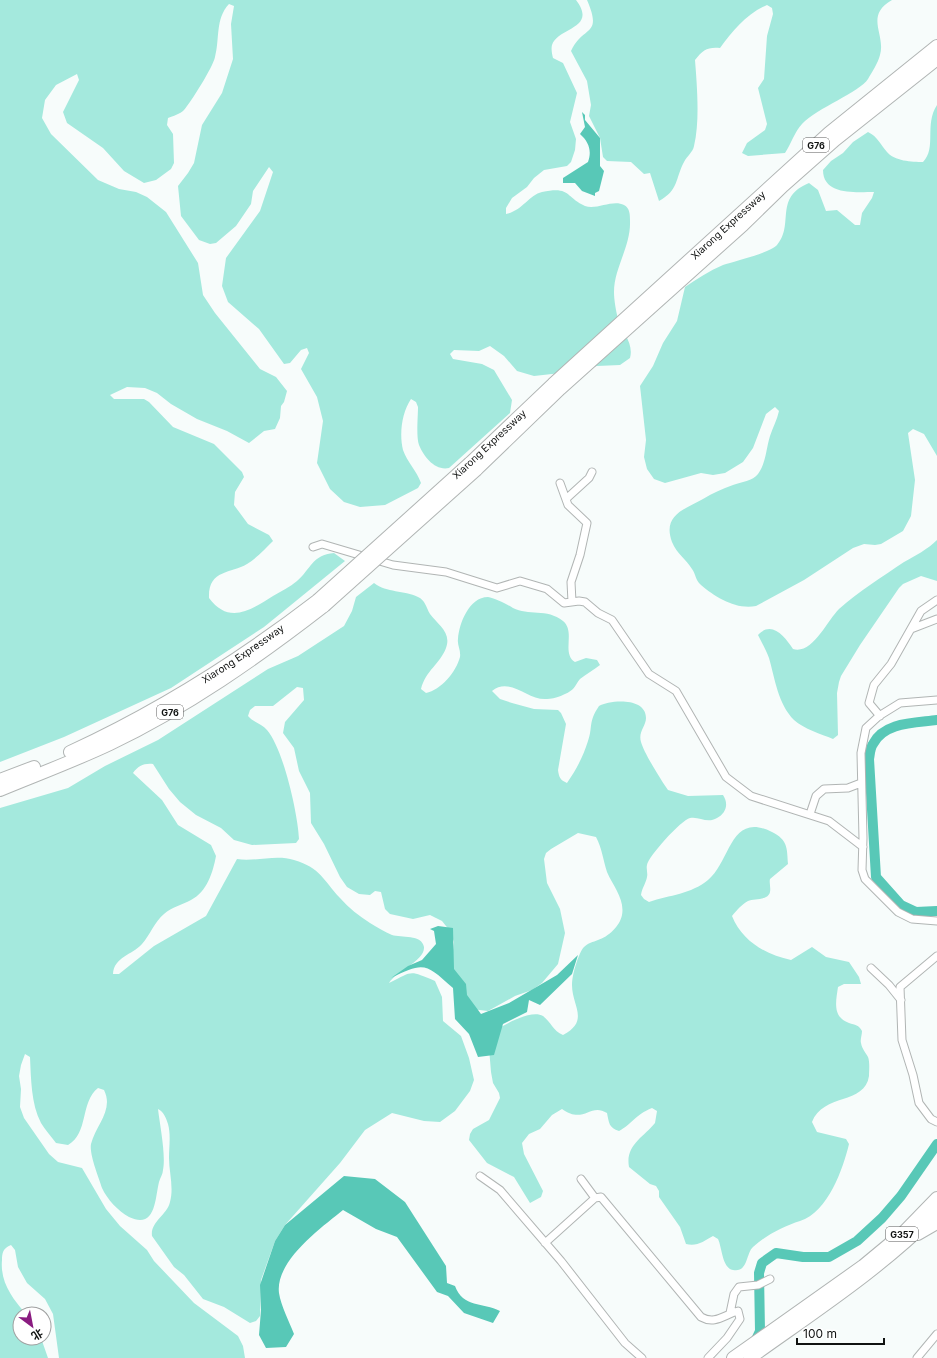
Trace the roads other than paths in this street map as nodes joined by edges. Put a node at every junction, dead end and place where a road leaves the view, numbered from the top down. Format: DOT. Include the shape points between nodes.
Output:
graph roads {
  1 [pos="937,46"];
  2 [pos="937,59"];
  3 [pos="704,253"];
  4 [pos="592,472"];
  5 [pos="560,483"];
  6 [pos="566,499"];
  7 [pos="313,547"];
  8 [pos="937,600"];
  9 [pos="572,602"];
  10 [pos="321,603"];
  11 [pos="937,619"];
  12 [pos="911,629"];
  13 [pos="937,700"];
  14 [pos="880,716"];
  15 [pos="0,780"];
  16 [pos="861,783"];
  17 [pos="0,790"];
  18 [pos="810,814"];
  19 [pos="863,847"];
  20 [pos="937,921"];
  21 [pos="937,956"];
  22 [pos="871,968"];
  23 [pos="901,1000"];
  24 [pos="937,1122"];
  25 [pos="480,1176"];
  26 [pos="580,1179"];
  27 [pos="595,1198"];
  28 [pos="937,1198"];
  29 [pos="937,1212"];
  30 [pos="937,1224"];
  31 [pos="908,1242"];
  32 [pos="545,1243"];
  33 [pos="866,1270"];
  34 [pos="770,1279"];
  35 [pos="730,1313"];
  36 [pos="937,1334"];
  37 [pos="642,1358"];
  38 [pos="708,1358"];
  39 [pos="733,1358"];
  40 [pos="750,1358"];
  41 [pos="916,1358"];
  1 -- 3 [label="highway, Xiarong Expressway / G76" via="829,133"];
  2 -- 3 [label="highway, Xiarong Expressway / G76" via="835,140"];
  3 -- 10 [label="highway, Xiarong Expressway / G76, bridge" via="560,389"];
  4 -- 6 [label="street" via="589,478"];
  5 -- 6 [label="street"];
  6 -- 9 [label="street" via="568,505 587,523 571,582"];
  7 -- 9 [label="street" via="322,544 393,565 446,572 497,588 520,581 547,589 564,603"];
  8 -- 12 [label="street" via="922,611"];
  9 -- 18 [label="street" via="585,602 612,620 649,674 676,691 726,777 751,796"];
  10 -- 15 [label="highway, Xiarong Expressway / G76" via="204,681 154,710 72,751"];
  10 -- 17 [label="highway, Xiarong Expressway / G76" via="256,657 158,719 108,745"];
  11 -- 12 [label="street"];
  12 -- 14 [label="street" via="891,664 874,685 869,703"];
  13 -- 14 [label="street" via="900,703"];
  14 -- 16 [label="street" via="866,728 861,753"];
  16 -- 18 [label="street" via="848,788 824,789 816,796"];
  16 -- 19 [label="street"];
  18 -- 19 [label="street" via="829,821"];
  19 -- 20 [label="street" via="862,870 865,879 898,912 912,920"];
  21 -- 23 [label="street" via="900,987"];
  22 -- 23 [label="street"];
  23 -- 24 [label="street" via="902,1040 919,1103"];
  25 -- 32 [label="street" via="500,1190"];
  26 -- 27 [label="street"];
  27 -- 32 [label="street"];
  27 -- 35 [label="street" via="601,1197 701,1318 715,1321"];
  28 -- 33 [label="highway, G357"];
  29 -- 31 [label="highway, G357"];
  30 -- 31 [label="main road"];
  31 -- 33 [label="highway, G357"];
  32 -- 37 [label="street" via="625,1343"];
  33 -- 39 [label="highway, G357"];
  33 -- 40 [label="highway, G357"];
  34 -- 35 [label="street" via="758,1285 739,1287 734,1294"];
  35 -- 38 [label="street" via="738,1311 740,1319 727,1338"];
  36 -- 41 [label="street"];
}
